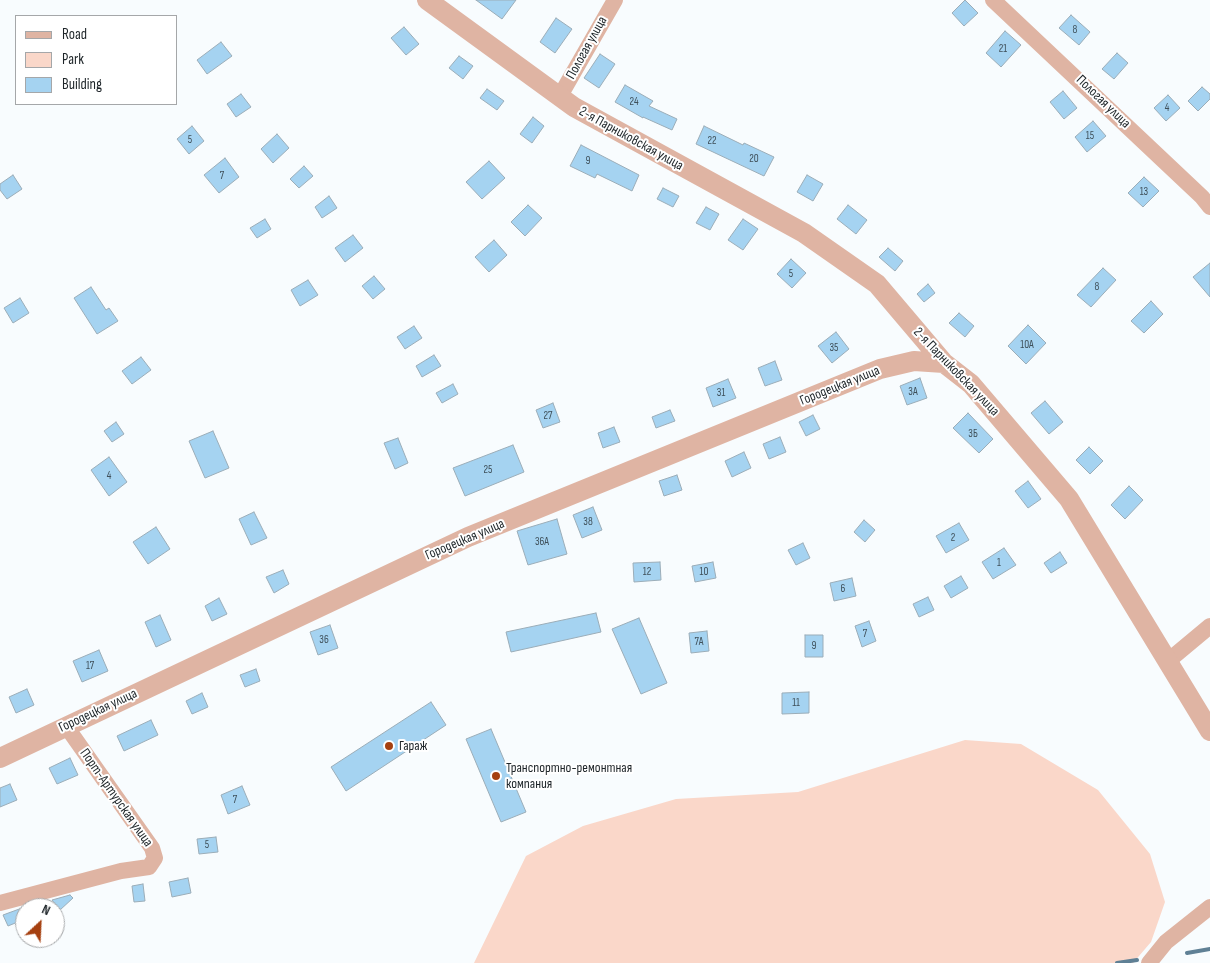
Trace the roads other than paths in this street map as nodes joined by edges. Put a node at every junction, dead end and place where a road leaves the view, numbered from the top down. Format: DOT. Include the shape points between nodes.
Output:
graph roads {
  1 [pos="427,0"];
  2 [pos="615,0"];
  3 [pos="993,0"];
  4 [pos="560,96"];
  5 [pos="1210,207"];
  6 [pos="944,363"];
  7 [pos="1210,626"];
  8 [pos="1168,661"];
  9 [pos="66,726"];
  10 [pos="1210,731"];
  11 [pos="0,758"];
  12 [pos="0,903"];
  13 [pos="1210,907"];
  14 [pos="1148,963"];
  1 -- 4 [label="street, 2-я Парниковская улица"];
  2 -- 4 [label="street, Пологая улица"];
  3 -- 5 [label="street, Пологая улица"];
  4 -- 6 [label="street, 2-я Парниковская улица" via="574,107 804,233 877,284"];
  6 -- 8 [label="street, 2-я Парниковская улица" via="971,384 1069,499"];
  6 -- 9 [label="street, Городецкая улица" via="914,361 880,370 468,537"];
  7 -- 8 [label="street"];
  8 -- 10 [label="street, 2-я Парниковская улица"];
  9 -- 11 [label="street, Городецкая улица"];
  9 -- 12 [label="street, Порт-Артурская улица" via="152,848 155,858 149,868 121,870"];
  13 -- 14 [label="street" via="1166,942"];
}
